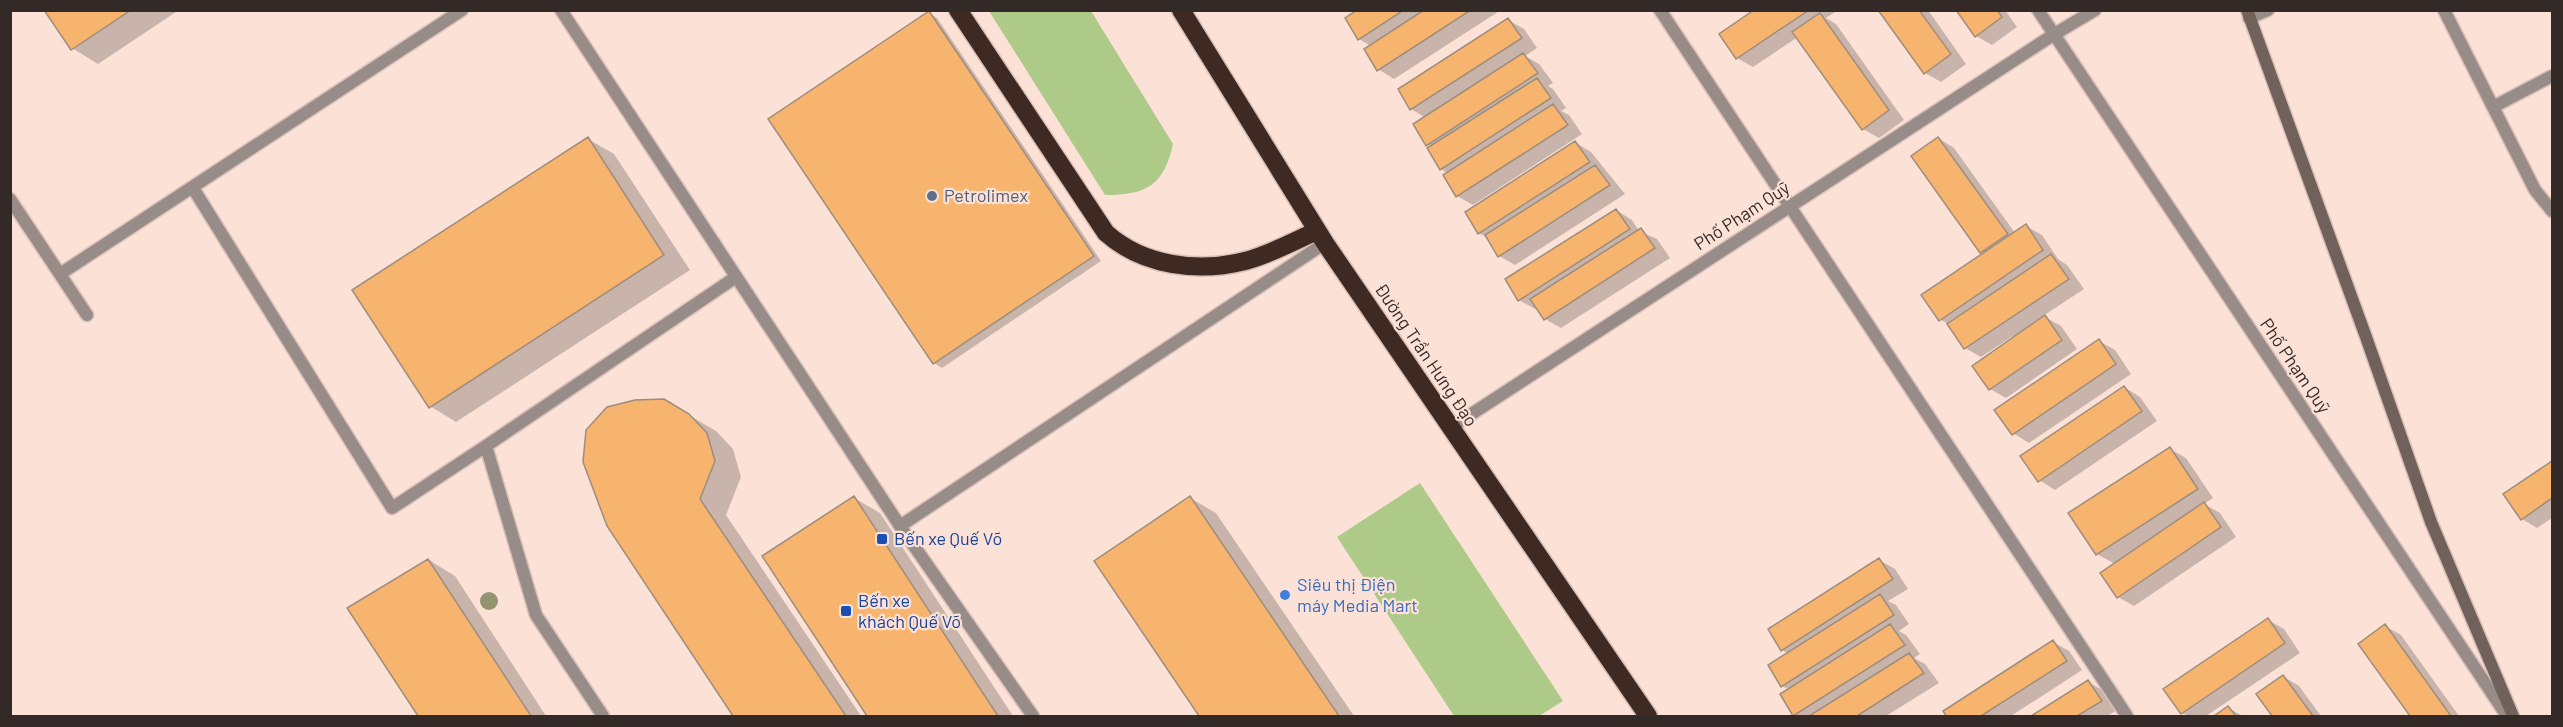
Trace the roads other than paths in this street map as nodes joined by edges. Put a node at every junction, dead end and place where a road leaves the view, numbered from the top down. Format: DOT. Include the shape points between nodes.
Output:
graph roads {
  1 [pos="462,10"];
  2 [pos="561,10"];
  3 [pos="958,10"];
  4 [pos="1180,10"];
  5 [pos="1660,10"];
  6 [pos="2037,10"];
  7 [pos="2095,10"];
  8 [pos="2268,10"];
  9 [pos="2444,10"];
  10 [pos="2248,14"];
  11 [pos="2053,35"];
  12 [pos="2553,76"];
  13 [pos="2493,106"];
  14 [pos="193,188"];
  15 [pos="10,199"];
  16 [pos="1788,208"];
  17 [pos="2553,211"];
  18 [pos="1321,237"];
  19 [pos="60,274"];
  20 [pos="736,277"];
  21 [pos="87,315"];
  22 [pos="1450,428"];
  23 [pos="486,446"];
  24 [pos="900,526"];
  25 [pos="603,717"];
  26 [pos="1033,717"];
  27 [pos="1648,717"];
  28 [pos="2127,717"];
  29 [pos="2507,717"];
  30 [pos="2513,717"];
  1 -- 14 [label="street"];
  2 -- 20 [label="street"];
  3 -- 18 [label="highway" via="1106,233 1118,244 1155,260 1213,267 1246,261"];
  4 -- 18 [label="highway, Đường Trần Hưng Đạo"];
  5 -- 16 [label="street"];
  6 -- 11 [label="street"];
  7 -- 11 [label="street, Phố Phạm Quỹ"];
  8 -- 10 [label="street"];
  9 -- 13 [label="street"];
  10 -- 30 [label="street" via="2431,522"];
  11 -- 16 [label="street, Phố Phạm Quỹ"];
  11 -- 29 [label="street, Phố Phạm Quỹ"];
  12 -- 13 [label="street"];
  13 -- 17 [label="street" via="2535,190"];
  14 -- 19 [label="street"];
  14 -- 23 [label="street" via="392,508"];
  15 -- 19 [label="street"];
  16 -- 22 [label="street, Phố Phạm Quỹ"];
  16 -- 28 [label="street"];
  18 -- 22 [label="highway, Đường Trần Hưng Đạo"];
  18 -- 24 [label="street"];
  19 -- 21 [label="street"];
  20 -- 23 [label="street"];
  20 -- 24 [label="street"];
  22 -- 27 [label="highway, Đường Trần Hưng Đạo"];
  23 -- 25 [label="street" via="536,615"];
  24 -- 26 [label="street"];
}
